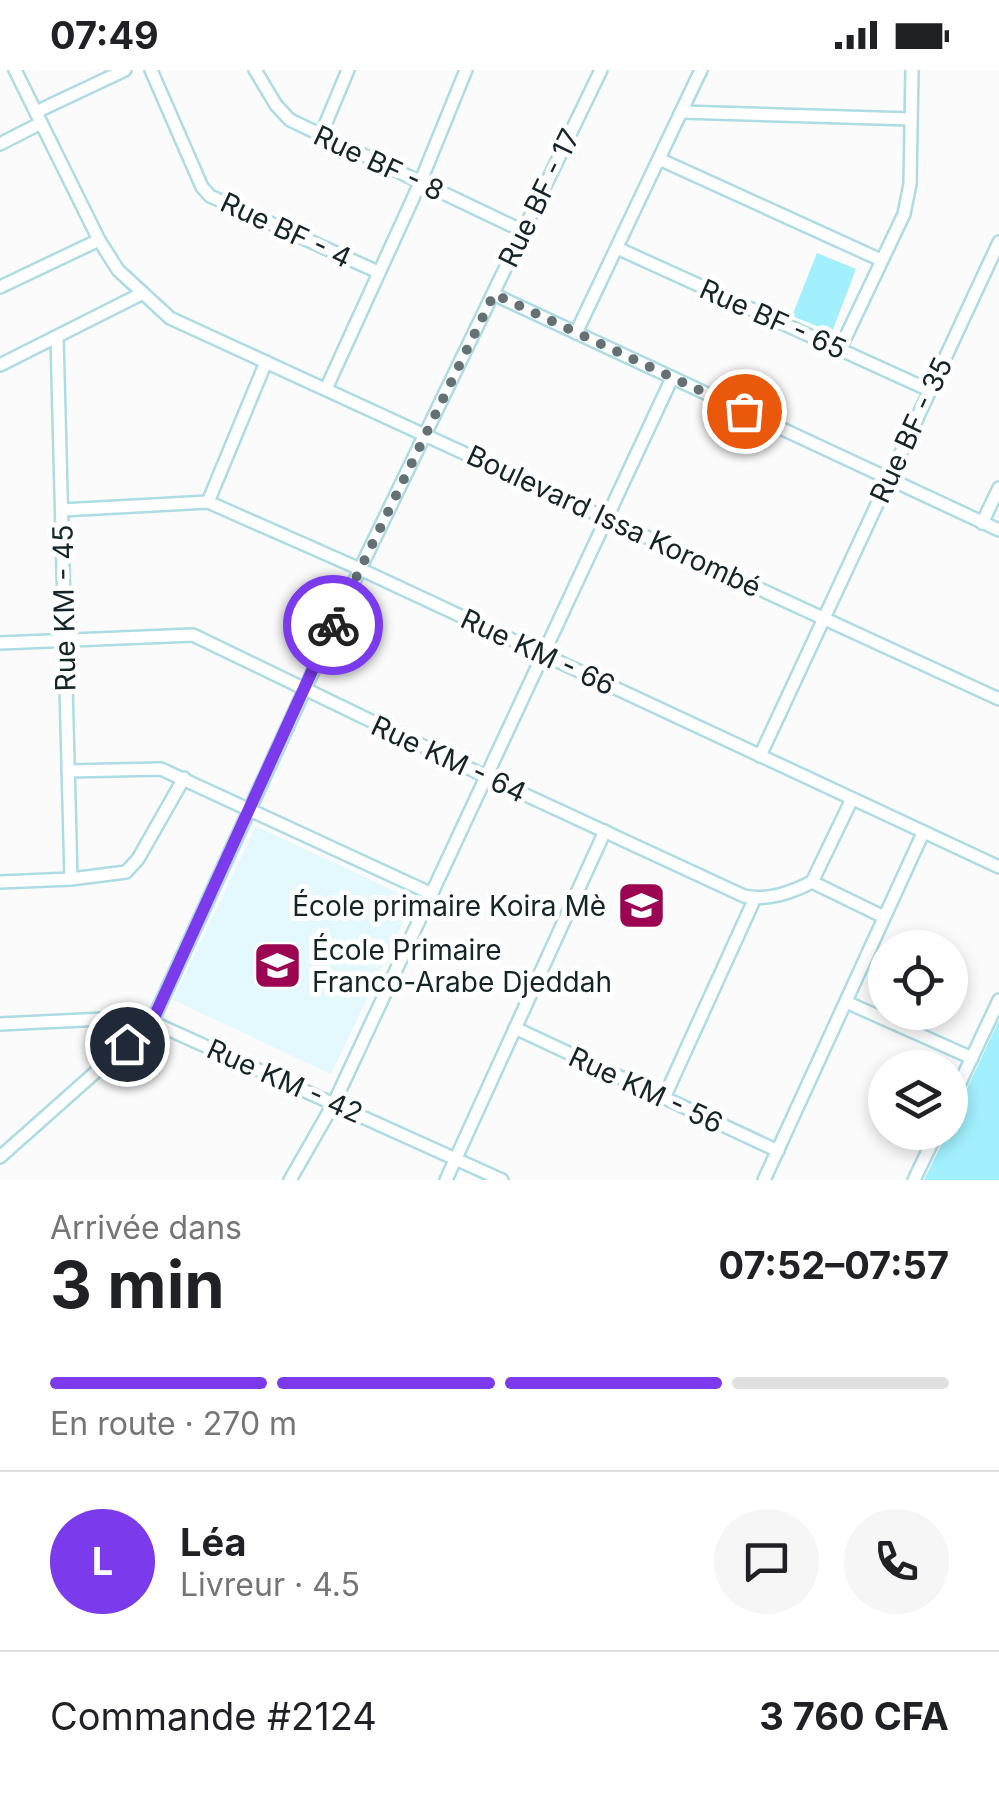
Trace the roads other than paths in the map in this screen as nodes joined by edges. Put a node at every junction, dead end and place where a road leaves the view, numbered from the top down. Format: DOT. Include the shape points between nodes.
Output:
graph roads {
  1 [pos="15,70"];
  2 [pos="125,70"];
  3 [pos="151,70"];
  4 [pos="255,70"];
  5 [pos="348,70"];
  6 [pos="466,70"];
  7 [pos="601,70"];
  8 [pos="701,70"];
  9 [pos="912,70"];
  10 [pos="681,112"];
  11 [pos="38,118"];
  12 [pos="911,120"];
  13 [pos="320,137"];
  14 [pos="0,144"];
  15 [pos="659,158"];
  16 [pos="420,182"];
  17 [pos="523,232"];
  18 [pos="98,240"];
  19 [pos="999,242"];
  20 [pos="617,248"];
  21 [pos="881,260"];
  22 [pos="378,272"];
  23 [pos="0,287"];
  24 [pos="141,294"];
  25 [pos="494,294"];
  26 [pos="576,333"];
  27 [pos="57,337"];
  28 [pos="840,350"];
  29 [pos="266,362"];
  30 [pos="0,366"];
  31 [pos="672,378"];
  32 [pos="326,389"];
  33 [pos="929,390"];
  34 [pos="426,435"];
  35 [pos="888,479"];
  36 [pos="999,488"];
  37 [pos="208,502"];
  38 [pos="62,510"];
  39 [pos="608,519"];
  40 [pos="982,522"];
  41 [pos="999,530"];
  42 [pos="360,569"];
  43 [pos="823,618"];
  44 [pos="64,642"];
  45 [pos="0,643"];
  46 [pos="544,654"];
  47 [pos="303,690"];
  48 [pos="999,698"];
  49 [pos="760,756"];
  50 [pos="68,771"];
  51 [pos="487,777"];
  52 [pos="184,778"];
  53 [pos="852,799"];
  54 [pos="250,812"];
  55 [pos="605,831"];
  56 [pos="922,834"];
  57 [pos="999,868"];
  58 [pos="71,879"];
  59 [pos="0,882"];
  60 [pos="812,882"];
  61 [pos="432,894"];
  62 [pos="755,898"];
  63 [pos="884,918"];
  64 [pos="999,1000"];
  65 [pos="846,1002"];
  66 [pos="152,1022"];
  67 [pos="0,1024"];
  68 [pos="515,1028"];
  69 [pos="972,1058"];
  70 [pos="968,1066"];
  71 [pos="664,1098"];
  72 [pos="334,1103"];
  73 [pos="928,1150"];
  74 [pos="778,1151"];
  75 [pos="0,1157"];
  76 [pos="456,1158"];
  77 [pos="290,1180"];
  78 [pos="446,1180"];
  79 [pos="502,1180"];
  80 [pos="764,1180"];
  81 [pos="914,1180"];
  1 -- 11 [label="street, Boulevard Issa Korombé"];
  2 -- 11 [label="street"];
  3 -- 22 [label="street, Rue BF - 4" via="210,196"];
  4 -- 13 [label="street, Rue BF - 8" via="290,120"];
  5 -- 13 [label="street"];
  6 -- 16 [label="street"];
  7 -- 17 [label="street, Rue BF - 17"];
  8 -- 10 [label="street"];
  9 -- 12 [label="street"];
  10 -- 12 [label="street"];
  10 -- 15 [label="street"];
  11 -- 14 [label="street"];
  11 -- 18 [label="street, Boulevard Issa Korombé"];
  12 -- 21 [label="street" via="904,214"];
  13 -- 16 [label="street, Rue BF - 8"];
  15 -- 20 [label="street"];
  15 -- 21 [label="street"];
  16 -- 17 [label="street, Rue BF - 8"];
  16 -- 22 [label="street"];
  17 -- 25 [label="street, Rue BF - 17"];
  18 -- 23 [label="street"];
  18 -- 24 [label="street, Boulevard Issa Korombé"];
  19 -- 33 [label="street, Rue BF - 35"];
  20 -- 26 [label="street"];
  20 -- 28 [label="street, Rue BF - 65"];
  21 -- 28 [label="street"];
  22 -- 32 [label="street"];
  24 -- 27 [label="street"];
  24 -- 29 [label="street, Boulevard Issa Korombé" via="170,318"];
  25 -- 26 [label="street"];
  25 -- 34 [label="street, Rue BF - 17"];
  26 -- 31 [label="street"];
  27 -- 30 [label="street"];
  27 -- 38 [label="street, Rue KM - 45"];
  28 -- 33 [label="street, Rue BF - 65"];
  29 -- 32 [label="street, Boulevard Issa Korombé"];
  29 -- 37 [label="street"];
  31 -- 35 [label="street"];
  31 -- 39 [label="street"];
  32 -- 34 [label="street, Boulevard Issa Korombé"];
  33 -- 35 [label="street, Rue BF - 35"];
  34 -- 39 [label="street, Boulevard Issa Korombé"];
  34 -- 42 [label="street, Rue BF - 17"];
  35 -- 40 [label="street"];
  35 -- 43 [label="street, Rue BF - 35"];
  36 -- 40 [label="street"];
  37 -- 38 [label="street, Rue KM - 66"];
  37 -- 42 [label="street, Rue KM - 66"];
  38 -- 44 [label="street, Rue KM - 45"];
  39 -- 43 [label="street, Boulevard Issa Korombé"];
  39 -- 46 [label="street"];
  40 -- 41 [label="street"];
  42 -- 46 [label="street, Rue KM - 66"];
  42 -- 47 [label="street, Rue BF - 17"];
  43 -- 48 [label="street, Boulevard Issa Korombé"];
  43 -- 49 [label="street, Rue BF - 35"];
  44 -- 45 [label="street, Rue KM - 64"];
  44 -- 47 [label="street, Rue KM - 64" via="193,636"];
  44 -- 50 [label="street, Rue KM - 45"];
  46 -- 49 [label="street, Rue KM - 66"];
  46 -- 51 [label="street"];
  47 -- 51 [label="street, Rue KM - 64"];
  47 -- 54 [label="street, Rue BF - 17"];
  49 -- 53 [label="street, Rue KM - 66"];
  50 -- 52 [label="street" via="147,768"];
  50 -- 58 [label="street, Rue KM - 45"];
  51 -- 55 [label="street, Rue KM - 64"];
  51 -- 61 [label="street"];
  52 -- 54 [label="street"];
  52 -- 58 [label="street" via="133,866"];
  53 -- 56 [label="street, Rue KM - 66"];
  53 -- 60 [label="street"];
  54 -- 61 [label="street"];
  54 -- 66 [label="street, Rue BF - 17"];
  55 -- 62 [label="street, Rue KM - 64"];
  55 -- 68 [label="street"];
  56 -- 57 [label="street, Rue KM - 66"];
  56 -- 63 [label="street"];
  58 -- 59 [label="street"];
  60 -- 62 [label="street"];
  60 -- 63 [label="street"];
  61 -- 72 [label="street"];
  62 -- 71 [label="street"];
  63 -- 65 [label="street"];
  64 -- 69 [label="street"];
  65 -- 69 [label="street"];
  65 -- 74 [label="street"];
  66 -- 67 [label="street, Rue KM - 42"];
  66 -- 72 [label="street, Rue KM - 42"];
  66 -- 75 [label="street"];
  68 -- 71 [label="street, Rue KM - 56"];
  68 -- 76 [label="street"];
  69 -- 70 [label="street"];
  71 -- 74 [label="street, Rue KM - 56"];
  72 -- 76 [label="street, Rue KM - 42"];
  72 -- 77 [label="street"];
  73 -- 81 [label="street"];
  74 -- 80 [label="street"];
  76 -- 78 [label="street"];
  76 -- 79 [label="street, Rue KM - 42"];
}
